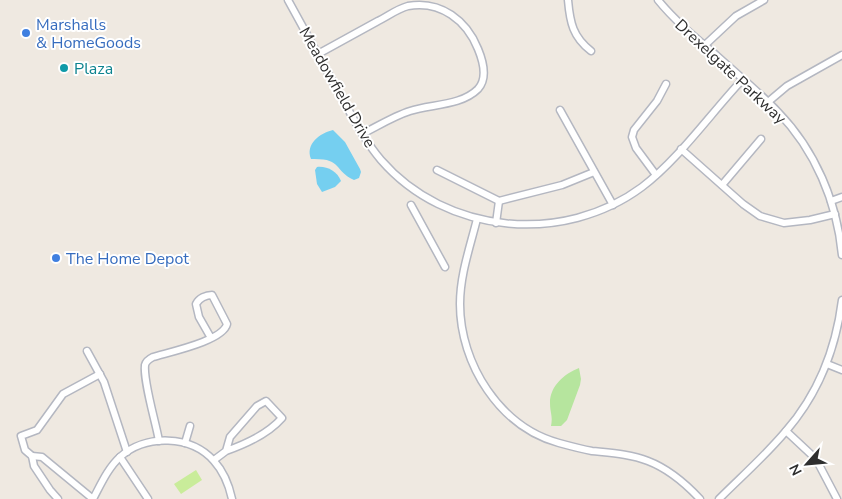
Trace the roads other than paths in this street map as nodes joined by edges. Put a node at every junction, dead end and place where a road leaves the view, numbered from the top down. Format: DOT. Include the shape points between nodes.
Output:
graph roads {
  1 [pos="288,0"];
  2 [pos="568,0"];
  3 [pos="658,0"];
  4 [pos="764,0"];
  5 [pos="705,45"];
  6 [pos="591,51"];
  7 [pos="318,54"];
  8 [pos="842,55"];
  9 [pos="743,79"];
  10 [pos="666,84"];
  11 [pos="768,102"];
  12 [pos="560,110"];
  13 [pos="362,134"];
  14 [pos="761,139"];
  15 [pos="681,149"];
  16 [pos="437,170"];
  17 [pos="594,172"];
  18 [pos="656,175"];
  19 [pos="722,185"];
  20 [pos="842,197"];
  21 [pos="499,200"];
  22 [pos="831,201"];
  23 [pos="411,205"];
  24 [pos="613,205"];
  25 [pos="835,214"];
  26 [pos="477,219"];
  27 [pos="496,223"];
  28 [pos="842,255"];
  29 [pos="445,267"];
  30 [pos="842,300"];
  31 [pos="211,338"];
  32 [pos="87,351"];
  33 [pos="827,364"];
  34 [pos="842,370"];
  35 [pos="100,374"];
  36 [pos="190,426"];
  37 [pos="786,432"];
  38 [pos="159,441"];
  39 [pos="184,443"];
  40 [pos="226,451"];
  41 [pos="127,452"];
  42 [pos="32,456"];
  43 [pos="120,457"];
  44 [pos="214,460"];
  45 [pos="58,499"];
  46 [pos="93,499"];
  47 [pos="148,499"];
  48 [pos="232,499"];
  49 [pos="700,499"];
  50 [pos="719,499"];
  51 [pos="837,499"];
  1 -- 7 [label="street, Meadowfield Drive"];
  2 -- 6 [label="street" via="576,37"];
  3 -- 5 [label="street, Drexelgate Parkway"];
  4 -- 5 [label="street" via="730,21"];
  5 -- 9 [label="street, Drexelgate Parkway"];
  7 -- 13 [label="street, Meadowfield Drive"];
  7 -- 13 [label="street" via="397,10 413,5 444,8 463,22 472,34 484,70 482,83 476,90 444,104 408,111"];
  8 -- 11 [label="street" via="787,86"];
  9 -- 11 [label="street, Drexelgate Parkway"];
  9 -- 15 [label="street, Meadowfield Drive"];
  10 -- 18 [label="street" via="632,137"];
  11 -- 22 [label="street, Drexelgate Parkway" via="804,145"];
  12 -- 17 [label="street"];
  13 -- 26 [label="street, Meadowfield Drive" via="386,166 420,193 453,211"];
  14 -- 19 [label="street"];
  15 -- 18 [label="street, Meadowfield Drive"];
  15 -- 19 [label="street"];
  16 -- 21 [label="street"];
  17 -- 21 [label="street" via="562,185"];
  17 -- 24 [label="street"];
  18 -- 24 [label="street, Meadowfield Drive"];
  19 -- 25 [label="street" via="750,210 772,221 796,222"];
  20 -- 22 [label="street"];
  21 -- 27 [label="street"];
  22 -- 25 [label="street, Drexelgate Parkway"];
  23 -- 29 [label="street"];
  24 -- 27 [label="street, Meadowfield Drive" via="561,222"];
  25 -- 28 [label="street, Drexelgate Parkway"];
  26 -- 27 [label="street, Meadowfield Drive"];
  26 -- 49 [label="street" via="460,293 460,319 470,358 490,394 512,416 541,436 576,448 648,461 675,476"];
  30 -- 33 [label="street"];
  31 -- 31 [label="street" via="199,317 196,304 209,295 227,324 224,331"];
  31 -- 38 [label="street" via="148,359 145,365 148,392"];
  32 -- 35 [label="street"];
  33 -- 34 [label="street"];
  33 -- 37 [label="street"];
  35 -- 41 [label="street"];
  35 -- 42 [label="street" via="63,394 36,430 21,436 25,450"];
  36 -- 39 [label="street"];
  37 -- 50 [label="street"];
  37 -- 51 [label="street" via="816,459"];
  38 -- 39 [label="street"];
  38 -- 41 [label="street"];
  39 -- 44 [label="street"];
  40 -- 40 [label="street" via="230,437 257,406 266,401 282,418 270,429"];
  40 -- 44 [label="street"];
  41 -- 43 [label="street"];
  42 -- 45 [label="street" via="34,466"];
  42 -- 46 [label="street" via="42,457"];
  43 -- 46 [label="street"];
  43 -- 47 [label="street"];
  44 -- 48 [label="street" via="224,475"];
}
